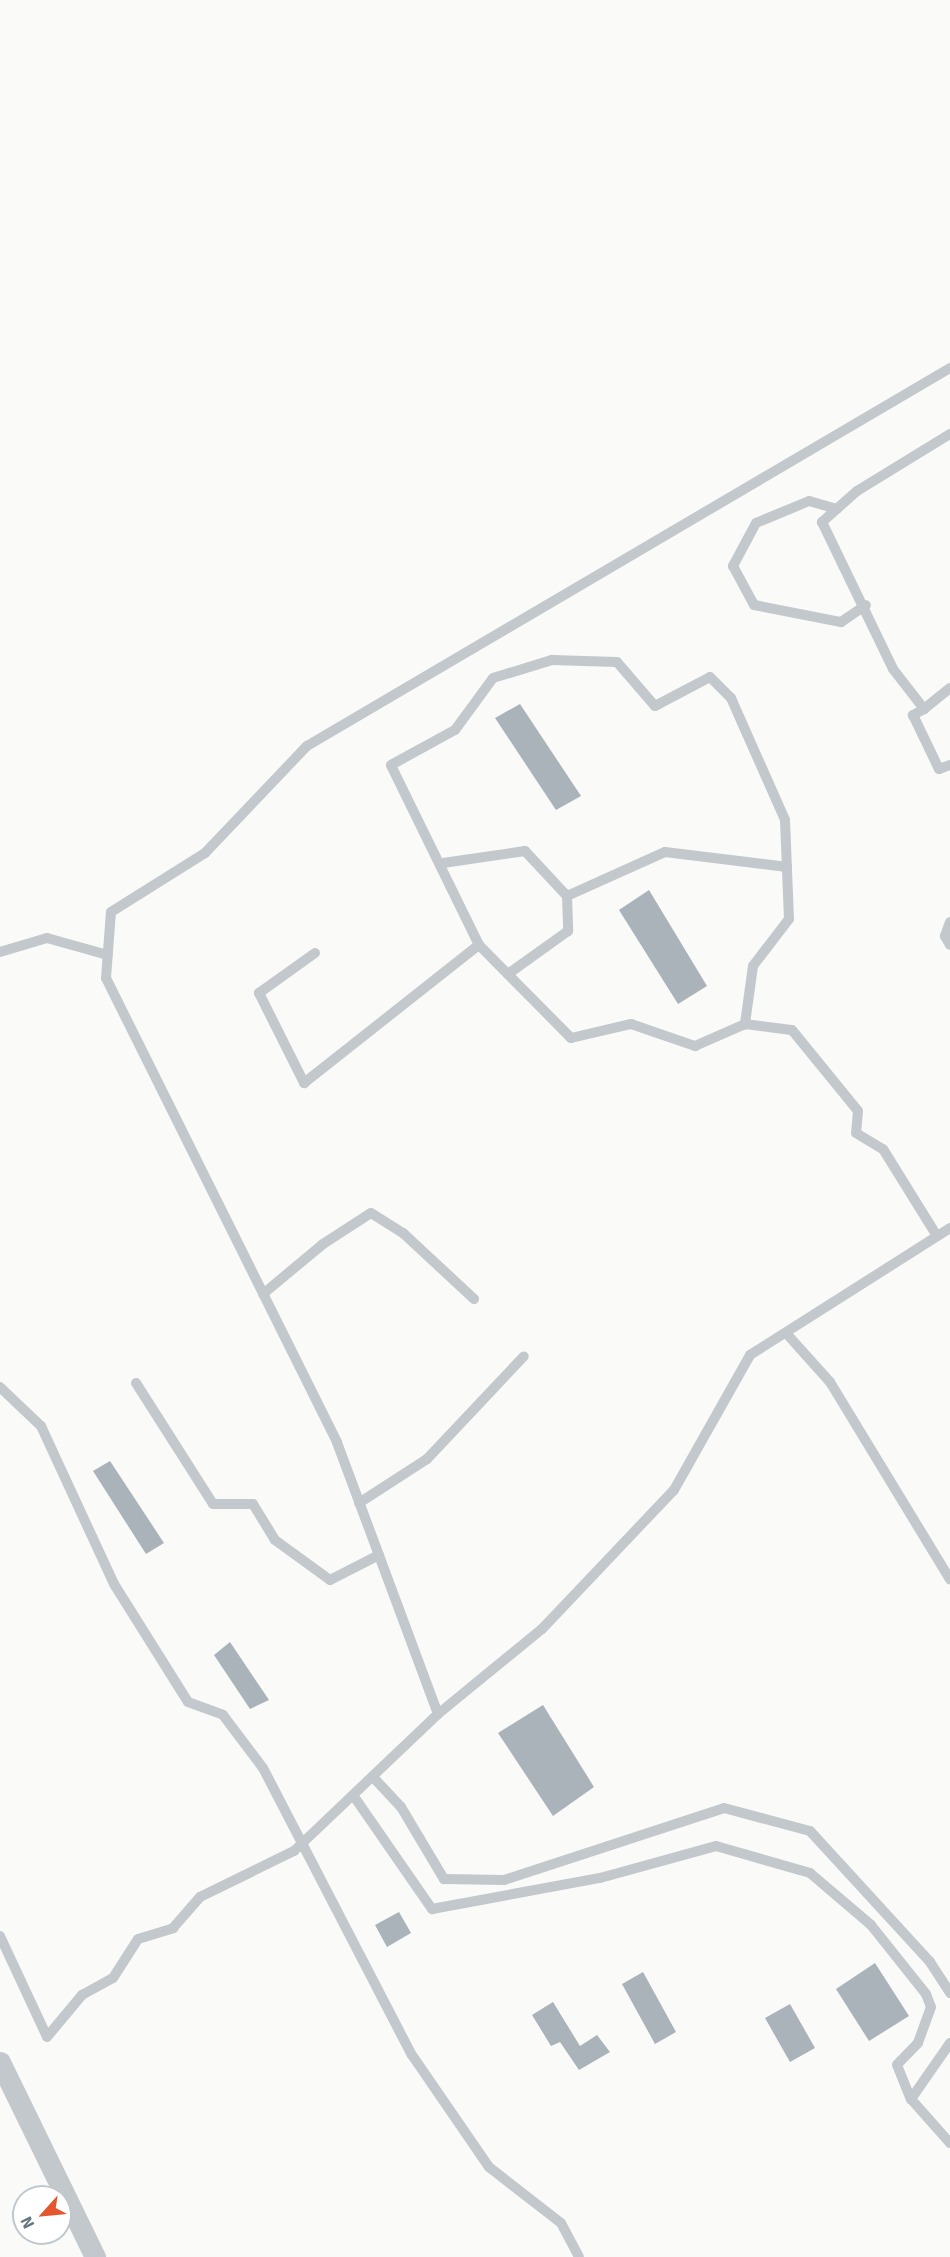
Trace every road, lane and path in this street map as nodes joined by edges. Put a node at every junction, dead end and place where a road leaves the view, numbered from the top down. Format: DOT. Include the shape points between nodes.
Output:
graph roads {
  1 [pos="950,368"];
  2 [pos="950,434"];
  3 [pos="837,509"];
  4 [pos="866,605"];
  5 [pos="950,688"];
  6 [pos="924,709"];
  7 [pos="950,765"];
  8 [pos="443,863"];
  9 [pos="787,867"];
  10 [pos="567,896"];
  11 [pos="950,922"];
  12 [pos="479,945"];
  13 [pos="950,945"];
  14 [pos="0,952"];
  15 [pos="315,953"];
  16 [pos="108,955"];
  17 [pos="508,974"];
  18 [pos="745,1024"];
  19 [pos="950,1228"];
  20 [pos="937,1236"];
  21 [pos="263,1294"];
  22 [pos="474,1299"];
  23 [pos="786,1333"];
  24 [pos="524,1356"];
  25 [pos="136,1383"];
  26 [pos="0,1386"];
  27 [pos="359,1503"];
  28 [pos="379,1555"];
  29 [pos="950,1580"];
  30 [pos="438,1714"];
  31 [pos="373,1777"];
  32 [pos="353,1795"];
  33 [pos="304,1842"];
  34 [pos="0,1936"];
  35 [pos="950,1993"];
  36 [pos="950,2043"];
  37 [pos="0,2062"];
  38 [pos="911,2099"];
  39 [pos="950,2143"];
  40 [pos="95,2257"];
  41 [pos="579,2257"];
  1 -- 16 [label="lane" via="307,746 205,853 111,912"];
  2 -- 3 [label="lane" via="933,439"];
  3 -- 4 [label="lane" via="822,522"];
  3 -- 4 [label="lane" via="809,501 756,523 733,566 754,605 841,622"];
  4 -- 6 [label="lane" via="894,669"];
  5 -- 6 [label="lane"];
  6 -- 7 [label="lane" via="913,715 939,768"];
  8 -- 9 [label="lane" via="392,765 455,730 493,678 552,660 617,662 654,706 710,677 731,698 785,820"];
  8 -- 10 [label="lane" via="525,851"];
  8 -- 12 [label="lane"];
  9 -- 10 [label="lane" via="665,852"];
  9 -- 18 [label="lane" via="789,919 753,966"];
  10 -- 17 [label="lane" via="568,931"];
  11 -- 13 [label="lane" via="945,936"];
  12 -- 15 [label="lane" via="304,1083 259,993"];
  12 -- 17 [label="lane"];
  14 -- 16 [label="lane" via="47,938"];
  16 -- 21 [label="lane" via="106,978"];
  17 -- 18 [label="lane" via="571,1038 631,1024 695,1046"];
  18 -- 20 [label="lane" via="792,1030 858,1111 856,1133 884,1149"];
  19 -- 20 [label="lane"];
  20 -- 23 [label="lane"];
  21 -- 22 [label="lane" via="323,1244 371,1213 403,1233"];
  21 -- 27 [label="lane" via="337,1442"];
  23 -- 29 [label="lane" via="830,1382"];
  23 -- 30 [label="lane" via="750,1355 674,1490 542,1629"];
  24 -- 27 [label="lane" via="427,1459"];
  25 -- 28 [label="lane" via="213,1504 253,1504 275,1540 330,1580"];
  26 -- 33 [label="lane" via="40,1426 114,1584 188,1702 223,1715 263,1768"];
  27 -- 28 [label="lane"];
  28 -- 30 [label="lane"];
  30 -- 31 [label="lane"];
  31 -- 32 [label="lane"];
  31 -- 35 [label="lane" via="401,1807 444,1879 504,1880 724,1808 810,1831 930,1962"];
  32 -- 33 [label="lane"];
  32 -- 38 [label="lane" via="432,1909 600,1878 716,1846 810,1873 871,1924 926,1994 931,2007 918,2043 897,2065"];
  33 -- 34 [label="lane" via="200,1897 173,1928 138,1939 112,1978 82,1995 47,2037"];
  33 -- 41 [label="lane" via="334,1914 412,2055 489,2167 561,2223"];
  36 -- 38 [label="lane"];
  37 -- 40 [label="street"];
  38 -- 39 [label="lane"];
}
